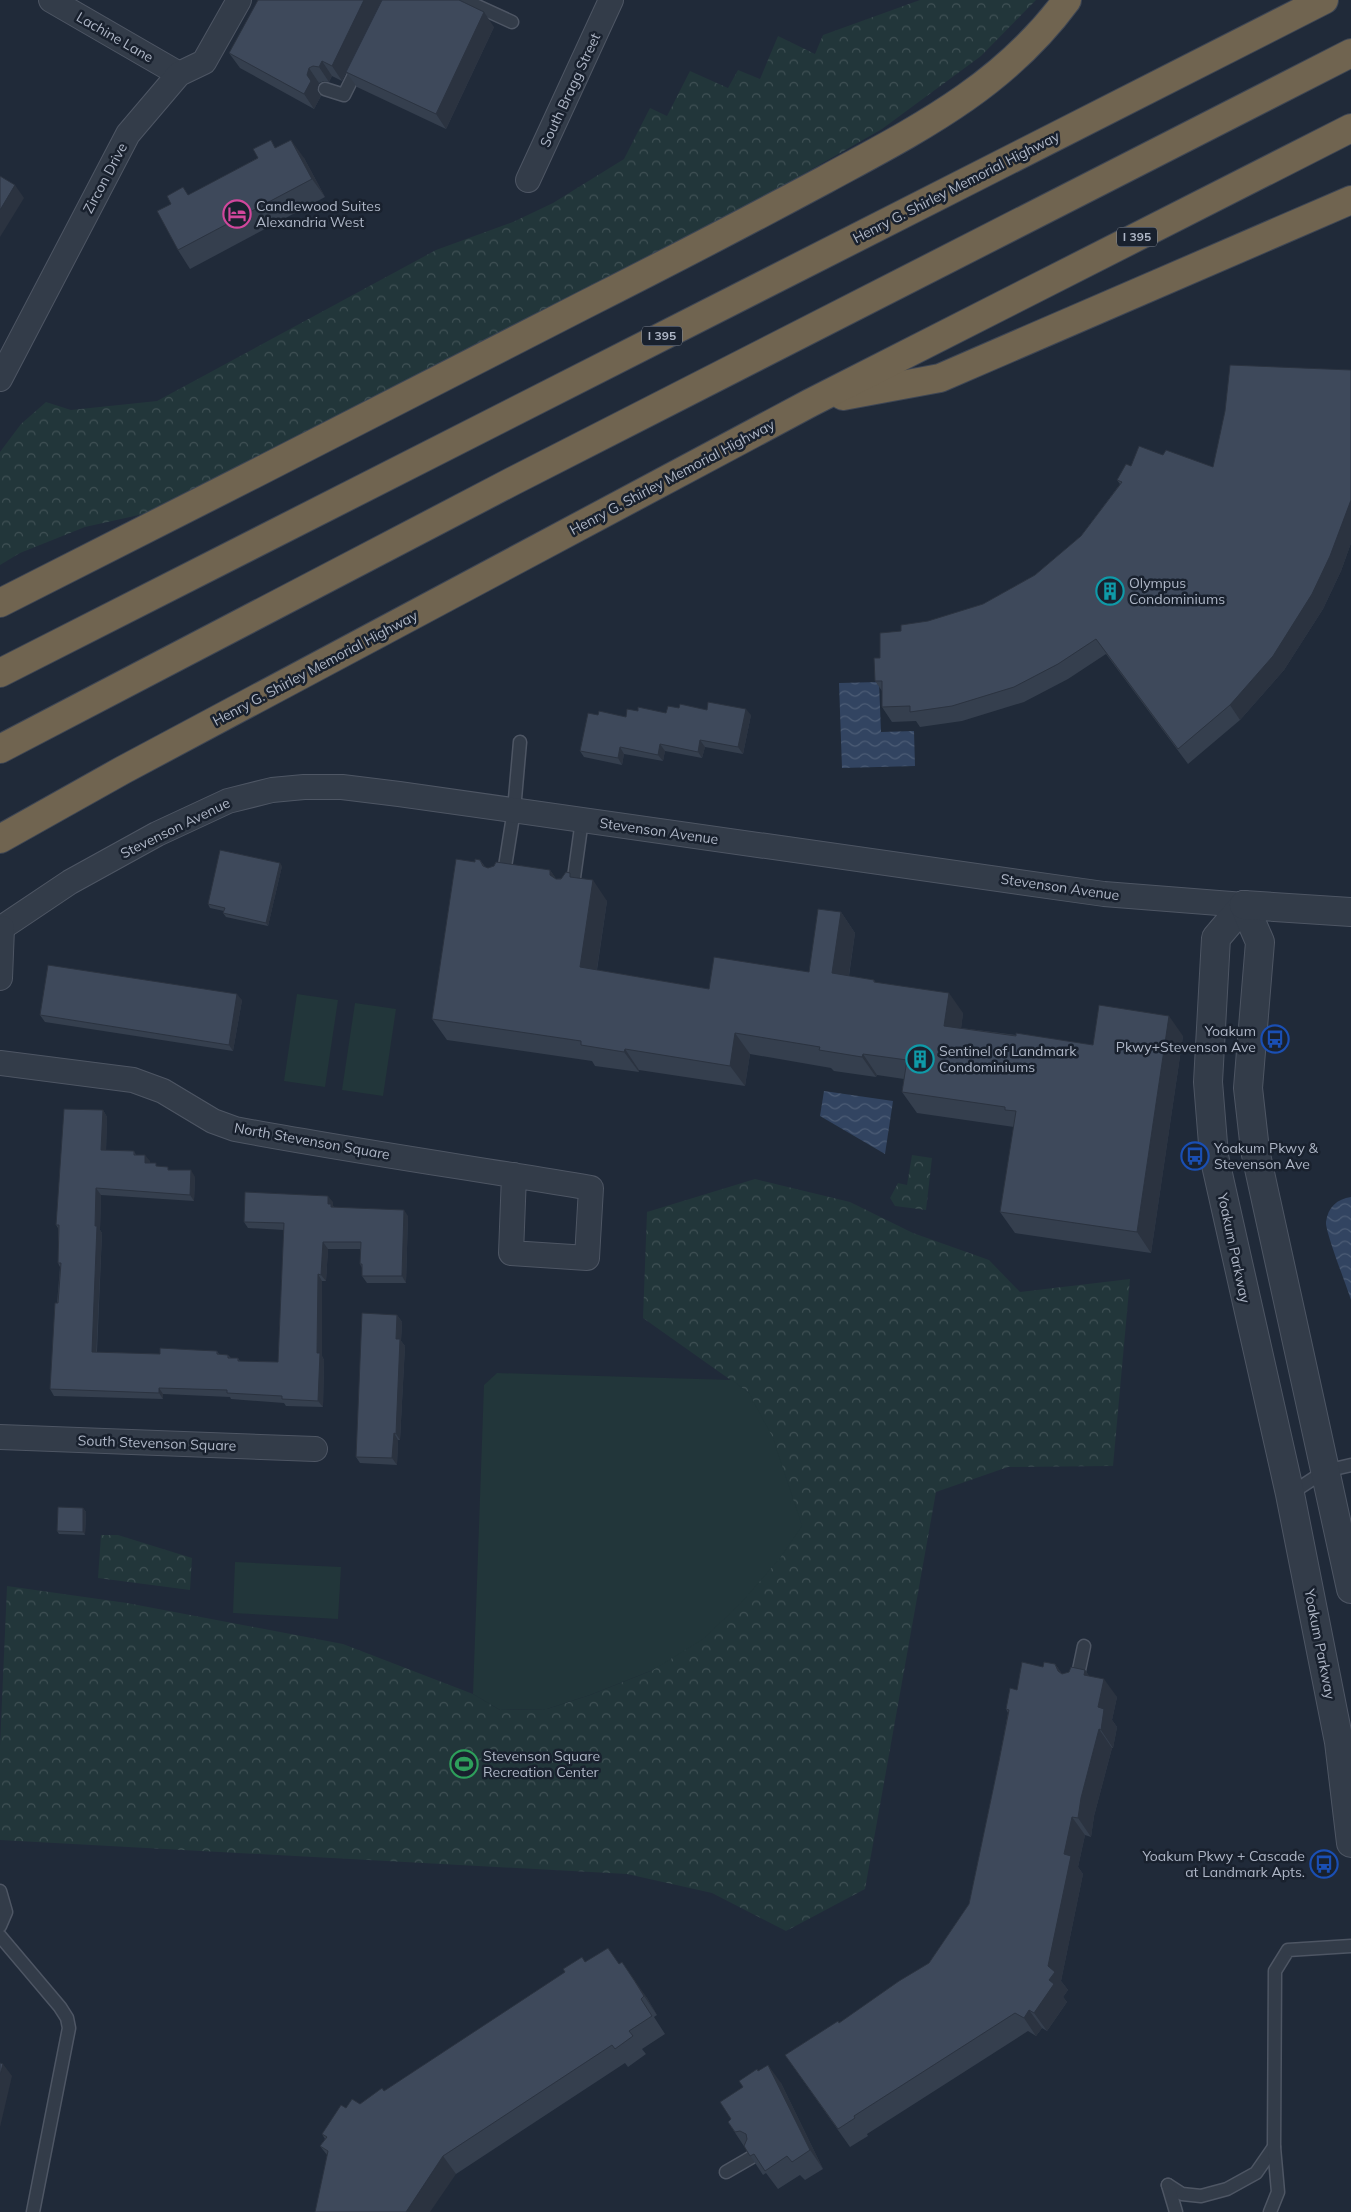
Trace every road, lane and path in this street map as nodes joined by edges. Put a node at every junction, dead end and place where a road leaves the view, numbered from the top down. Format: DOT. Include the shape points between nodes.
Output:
graph roads {
  1 [pos="50,0"];
  2 [pos="239,0"];
  3 [pos="464,0"];
  4 [pos="611,0"];
  5 [pos="1067,0"];
  6 [pos="1324,0"];
  7 [pos="512,22"];
  8 [pos="365,52"];
  9 [pos="1351,53"];
  10 [pos="179,74"];
  11 [pos="325,89"];
  12 [pos="1351,128"];
  13 [pos="528,180"];
  14 [pos="1351,200"];
  15 [pos="0,379"];
  16 [pos="810,403"];
  17 [pos="0,603"];
  18 [pos="0,673"];
  19 [pos="520,742"];
  20 [pos="0,749"];
  21 [pos="514,810"];
  22 [pos="582,820"];
  23 [pos="0,839"];
  24 [pos="503,881"];
  25 [pos="572,892"];
  26 [pos="1244,905"];
  27 [pos="1351,912"];
  28 [pos="1,929"];
  29 [pos="0,978"];
  30 [pos="0,1063"];
  31 [pos="514,1175"];
  32 [pos="0,1437"];
  33 [pos="315,1449"];
  34 [pos="1338,1468"];
  35 [pos="1290,1494"];
  36 [pos="1351,1590"];
  37 [pos="1084,1646"];
  38 [pos="1076,1684"];
  39 [pos="1351,1843"];
  40 [pos="0,1891"];
  41 [pos="0,1926"];
  42 [pos="0,1936"];
  43 [pos="1351,1946"];
  44 [pos="1274,2147"];
  45 [pos="752,2157"];
  46 [pos="726,2172"];
  47 [pos="33,2212"];
  48 [pos="1176,2212"];
  49 [pos="1270,2212"];
  1 -- 10 [label="street, Lachine Lane"];
  2 -- 10 [label="street, Zircon Drive" via="204,62"];
  3 -- 7 [label="lane"];
  4 -- 13 [label="street, South Bragg Street"];
  5 -- 17 [label="highway" via="1025,50 993,79 895,141 755,218"];
  6 -- 18 [label="highway, Henry G. Shirley Memorial Highway / I 395"];
  8 -- 11 [label="lane" via="344,95"];
  9 -- 20 [label="highway" via="513,481"];
  10 -- 15 [label="street, Zircon Drive" via="128,134"];
  12 -- 16 [label="highway, Henry G. Shirley Memorial Highway / I 395"];
  14 -- 16 [label="highway" via="940,378"];
  16 -- 23 [label="highway, Henry G. Shirley Memorial Highway / I 395"];
  19 -- 21 [label="lane"];
  21 -- 22 [label="street, Stevenson Avenue"];
  21 -- 24 [label="lane"];
  21 -- 28 [label="street, Stevenson Avenue" via="342,787 272,790 228,801 157,834 70,882"];
  22 -- 25 [label="lane"];
  22 -- 26 [label="street, Stevenson Avenue" via="1104,894"];
  26 -- 27 [label="street, Stevenson Avenue"];
  26 -- 34 [label="street" via="1260,942 1248,1088 1255,1150"];
  26 -- 35 [label="street, Yoakum Parkway" via="1216,938 1208,1082 1214,1156"];
  28 -- 29 [label="street"];
  30 -- 31 [label="street, North Stevenson Square" via="133,1080 163,1091 212,1121 235,1129"];
  31 -- 31 [label="street, North Stevenson Square" via="591,1188 587,1258 511,1254"];
  32 -- 33 [label="street, South Stevenson Square"];
  34 -- 35 [label="lane"];
  34 -- 36 [label="street"];
  35 -- 39 [label="street, Yoakum Parkway" via="1339,1742"];
  37 -- 38 [label="lane"];
  40 -- 41 [label="lane" via="6,1912"];
  42 -- 47 [label="lane" via="60,2007 69,2028"];
  43 -- 44 [label="lane" via="1288,1950 1275,1971"];
  44 -- 48 [label="lane" via="1256,2173 1227,2189 1201,2196 1182,2194 1168,2184"];
  44 -- 49 [label="lane" via="1278,2192"];
  45 -- 46 [label="lane"];
}
